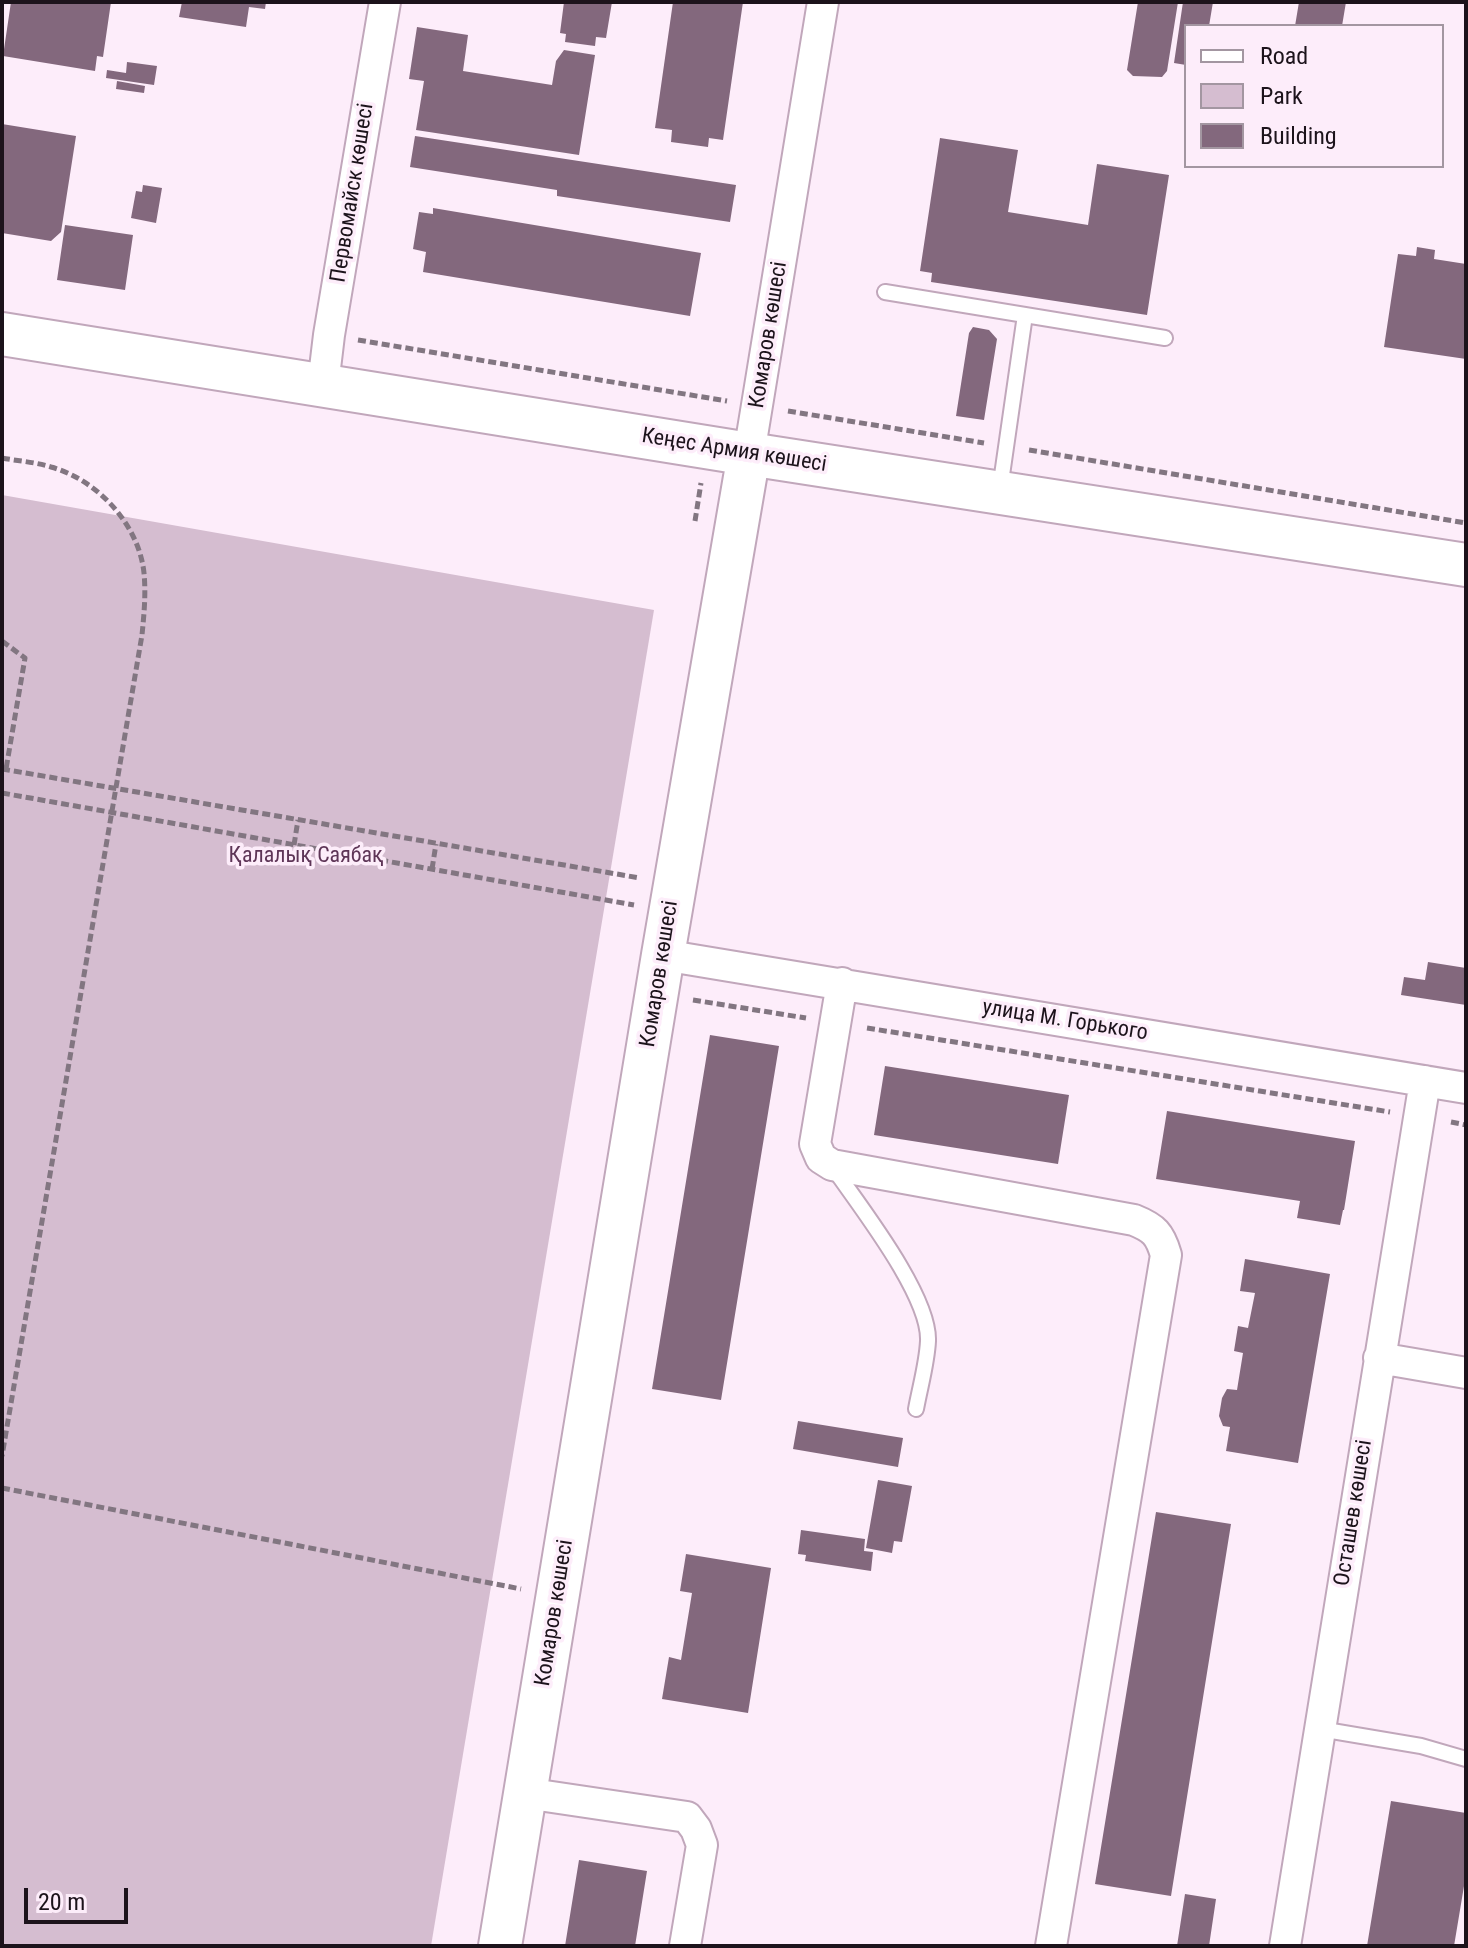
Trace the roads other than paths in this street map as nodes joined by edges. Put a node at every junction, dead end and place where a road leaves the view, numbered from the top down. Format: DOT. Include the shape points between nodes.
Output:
graph roads {
  1 [pos="385,2"];
  2 [pos="823,2"];
  3 [pos="885,292"];
  4 [pos="1025,315"];
  5 [pos="2,334"];
  6 [pos="1165,338"];
  7 [pos="323,385"];
  8 [pos="749,454"];
  9 [pos="999,492"];
  10 [pos="1466,565"];
  11 [pos="660,974"];
  12 [pos="842,983"];
  13 [pos="1425,1081"];
  14 [pos="1466,1088"];
  15 [pos="832,1165"];
  16 [pos="1379,1358"];
  17 [pos="1466,1373"];
  18 [pos="916,1409"];
  19 [pos="1320,1729"];
  20 [pos="1466,1759"];
  21 [pos="525,1793"];
  22 [pos="500,1946"];
  23 [pos="685,1946"];
  24 [pos="1051,1946"];
  25 [pos="1285,1946"];
  1 -- 7 [label="street, Первомайск көшесі"];
  2 -- 8 [label="street, Комаров көшесі"];
  3 -- 4 [label="lane"];
  4 -- 6 [label="lane"];
  4 -- 9 [label="lane"];
  5 -- 7 [label="street, Кеңес Армия көшесі"];
  7 -- 8 [label="street, Кеңес Армия көшесі"];
  8 -- 9 [label="street, Кеңес Армия көшесі"];
  8 -- 11 [label="street, Комаров көшесі"];
  9 -- 10 [label="street, Кеңес Армия көшесі"];
  11 -- 12 [label="street, улица М. Горького"];
  11 -- 21 [label="street, Комаров көшесі"];
  12 -- 13 [label="street, улица М. Горького"];
  12 -- 15 [label="street" via="815,1144 821,1158"];
  13 -- 14 [label="street, улица М. Горького"];
  13 -- 16 [label="street, Осташев көшесі"];
  15 -- 18 [label="lane" via="894,1257 926,1320 928,1341"];
  15 -- 24 [label="street" via="1134,1220 1162,1240 1166,1255"];
  16 -- 17 [label="street"];
  16 -- 19 [label="street, Осташев көшесі"];
  19 -- 20 [label="lane"];
  19 -- 25 [label="street, Осташев көшесі"];
  21 -- 22 [label="street, Комаров көшесі"];
  21 -- 23 [label="street" via="687,1817 702,1845"];
}
